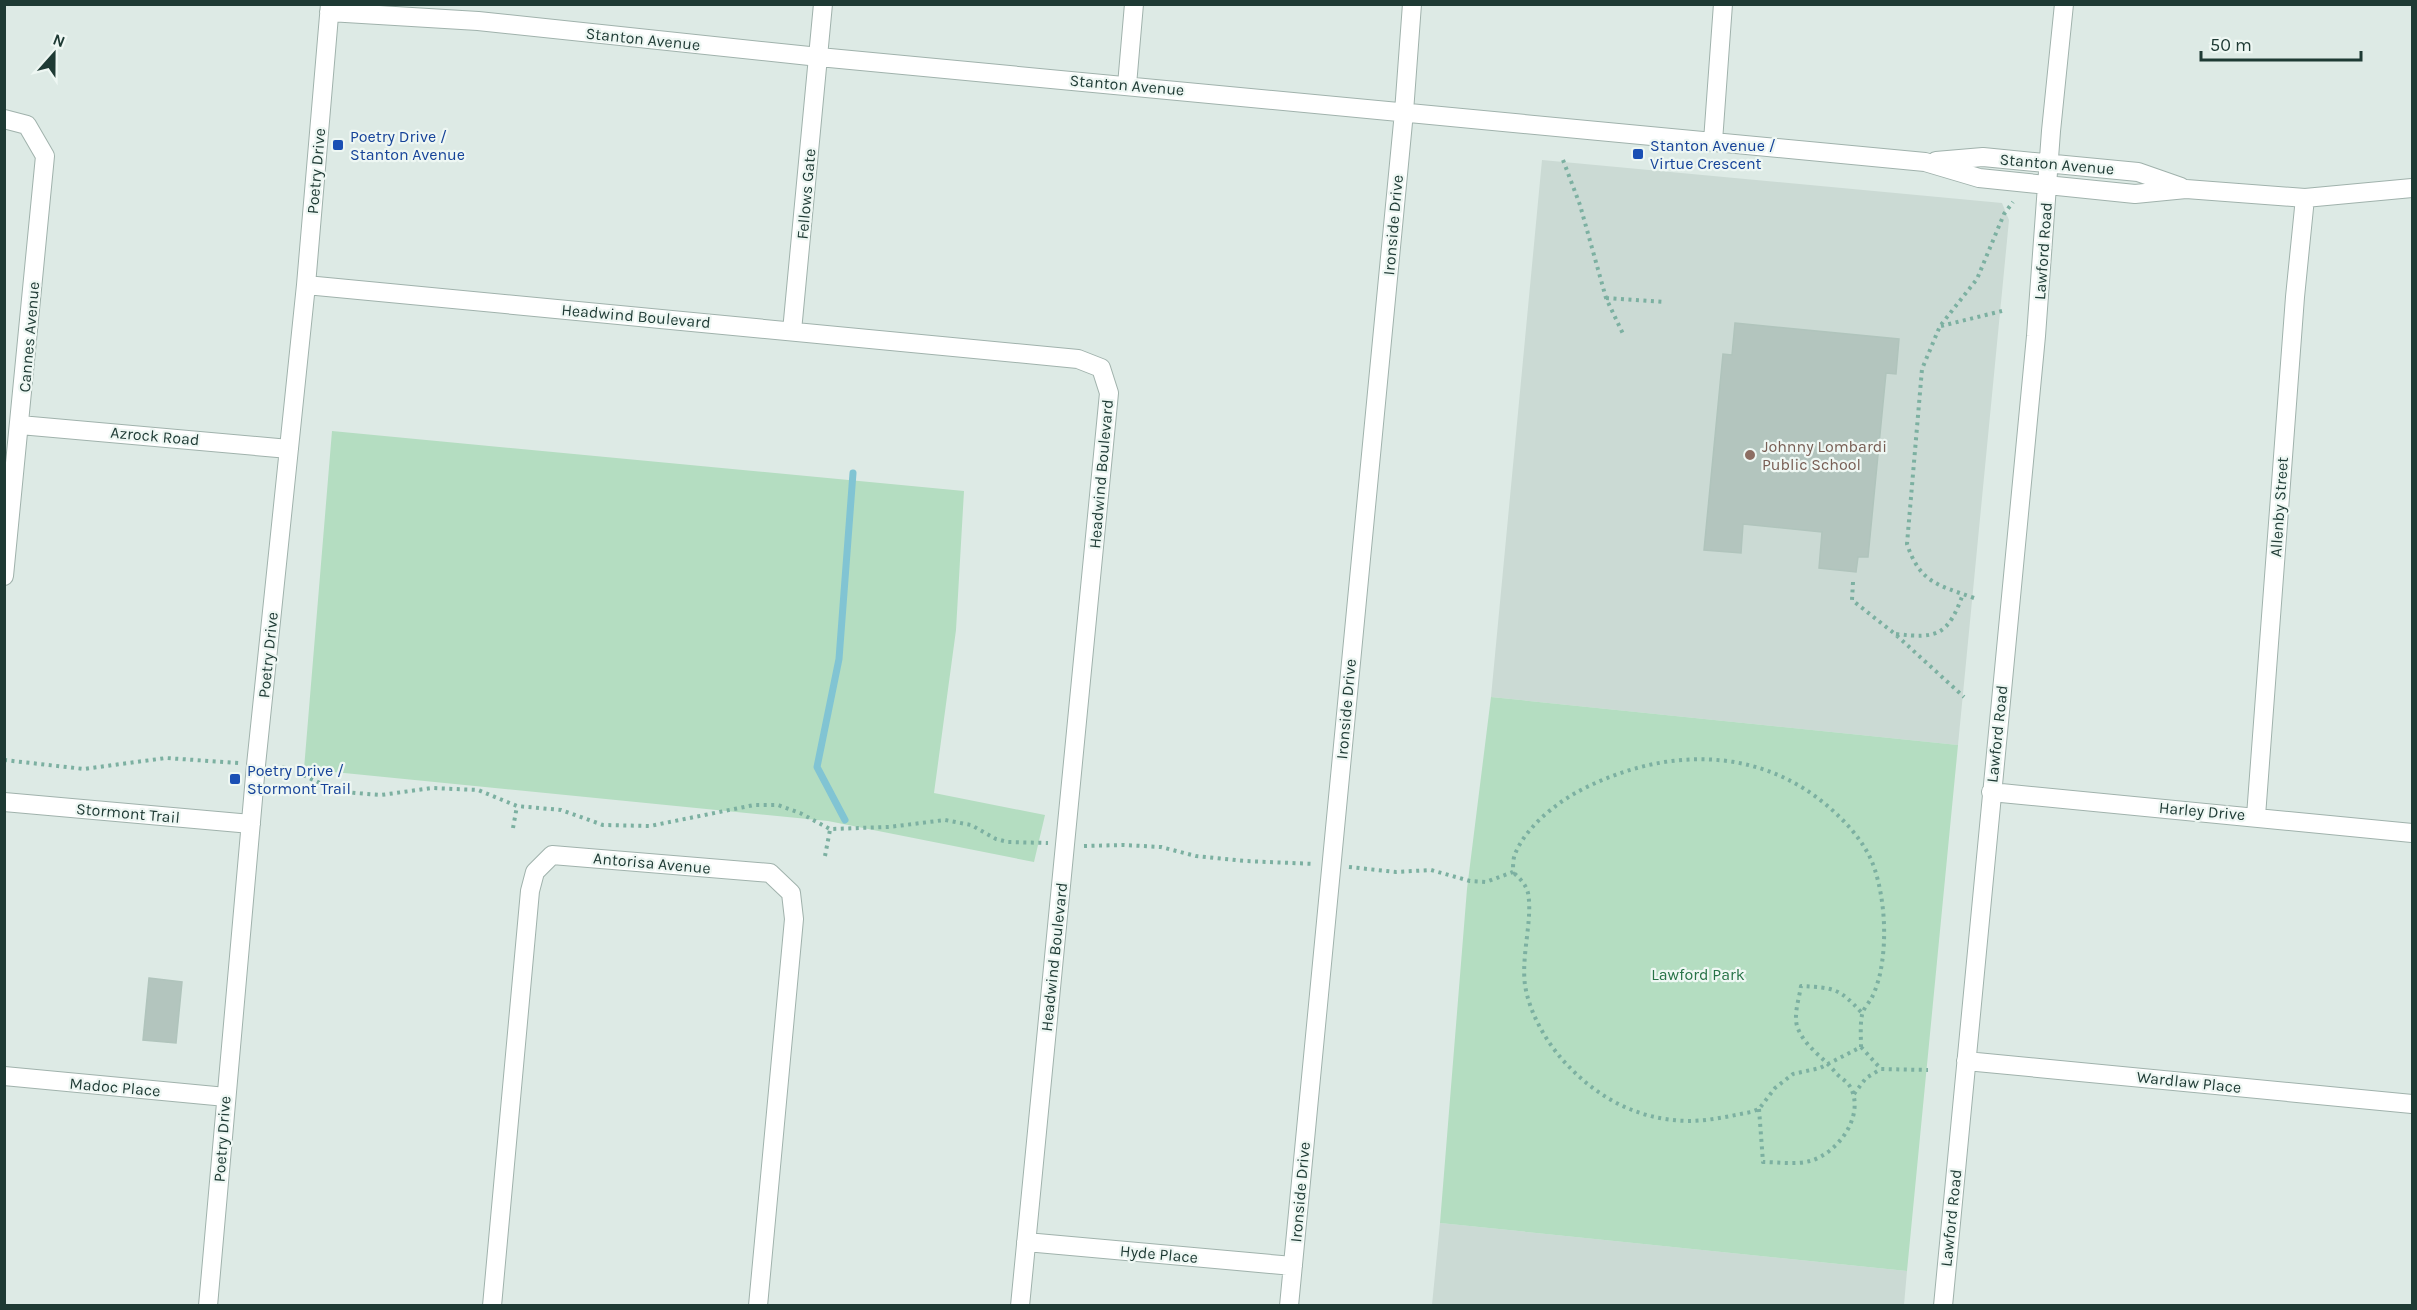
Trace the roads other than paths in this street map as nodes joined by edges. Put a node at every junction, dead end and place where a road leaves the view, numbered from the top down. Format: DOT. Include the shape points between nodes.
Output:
graph roads {
  1 [pos="823,4"];
  2 [pos="1134,4"];
  3 [pos="1412,4"];
  4 [pos="1723,4"];
  5 [pos="2064,4"];
  6 [pos="329,8"];
  7 [pos="819,57"];
  8 [pos="1127,85"];
  9 [pos="1404,112"];
  10 [pos="4,119"];
  11 [pos="1713,141"];
  12 [pos="1925,162"];
  13 [pos="2049,163"];
  14 [pos="2048,185"];
  15 [pos="2412,188"];
  16 [pos="2186,189"];
  17 [pos="2305,198"];
  18 [pos="306,285"];
  19 [pos="792,331"];
  20 [pos="20,425"];
  21 [pos="290,449"];
  22 [pos="4,576"];
  23 [pos="1991,792"];
  24 [pos="4,802"];
  25 [pos="2256,816"];
  26 [pos="251,824"];
  27 [pos="2412,833"];
  28 [pos="1966,1061"];
  29 [pos="4,1077"];
  30 [pos="226,1097"];
  31 [pos="2412,1104"];
  32 [pos="1026,1242"];
  33 [pos="1293,1266"];
  34 [pos="208,1305"];
  35 [pos="492,1305"];
  36 [pos="758,1305"];
  37 [pos="1020,1305"];
  38 [pos="1289,1305"];
  39 [pos="1942,1305"];
  1 -- 7 [label="street, Fellows Gate"];
  2 -- 8 [label="street"];
  3 -- 9 [label="street, Ironside Drive"];
  4 -- 11 [label="street"];
  5 -- 13 [label="street, Lawford Road"];
  6 -- 7 [label="street, Stanton Avenue"];
  6 -- 18 [label="street, Poetry Drive"];
  7 -- 8 [label="street, Stanton Avenue"];
  7 -- 19 [label="street, Fellows Gate"];
  8 -- 9 [label="street, Stanton Avenue"];
  9 -- 11 [label="street, Stanton Avenue"];
  9 -- 33 [label="street, Ironside Drive"];
  10 -- 20 [label="street, Cannes Avenue" via="27,125 45,156"];
  11 -- 12 [label="street, Stanton Avenue"];
  12 -- 13 [label="street, Stanton Avenue" via="1983,157"];
  12 -- 14 [label="street, Stanton Avenue" via="1979,178"];
  13 -- 14 [label="street, Lawford Road"];
  13 -- 16 [label="street, Stanton Avenue" via="2138,172"];
  14 -- 16 [label="street, Stanton Avenue" via="2135,194"];
  14 -- 23 [label="street, Lawford Road"];
  15 -- 17 [label="street, Stanton Avenue"];
  16 -- 17 [label="street, Stanton Avenue"];
  17 -- 25 [label="street, Allenby Street"];
  18 -- 19 [label="street, Headwind Boulevard"];
  18 -- 21 [label="street, Poetry Drive"];
  19 -- 32 [label="street, Headwind Boulevard" via="1078,359 1101,368 1109,393"];
  20 -- 21 [label="street, Azrock Road"];
  20 -- 22 [label="street, Cannes Avenue"];
  21 -- 26 [label="street, Poetry Drive"];
  23 -- 25 [label="street, Harley Drive"];
  23 -- 28 [label="street, Lawford Road"];
  24 -- 26 [label="street, Stormont Trail"];
  25 -- 27 [label="street, Harley Drive"];
  26 -- 30 [label="street, Poetry Drive"];
  28 -- 31 [label="street, Wardlaw Place"];
  28 -- 39 [label="street, Lawford Road"];
  29 -- 30 [label="street, Madoc Place"];
  30 -- 34 [label="street, Poetry Drive"];
  32 -- 33 [label="street, Hyde Place"];
  32 -- 37 [label="street, Headwind Boulevard"];
  33 -- 38 [label="street, Ironside Drive"];
  35 -- 36 [label="street, Antorisa Avenue" via="530,891 535,872 552,855 770,873 790,893 794,919"];
}
